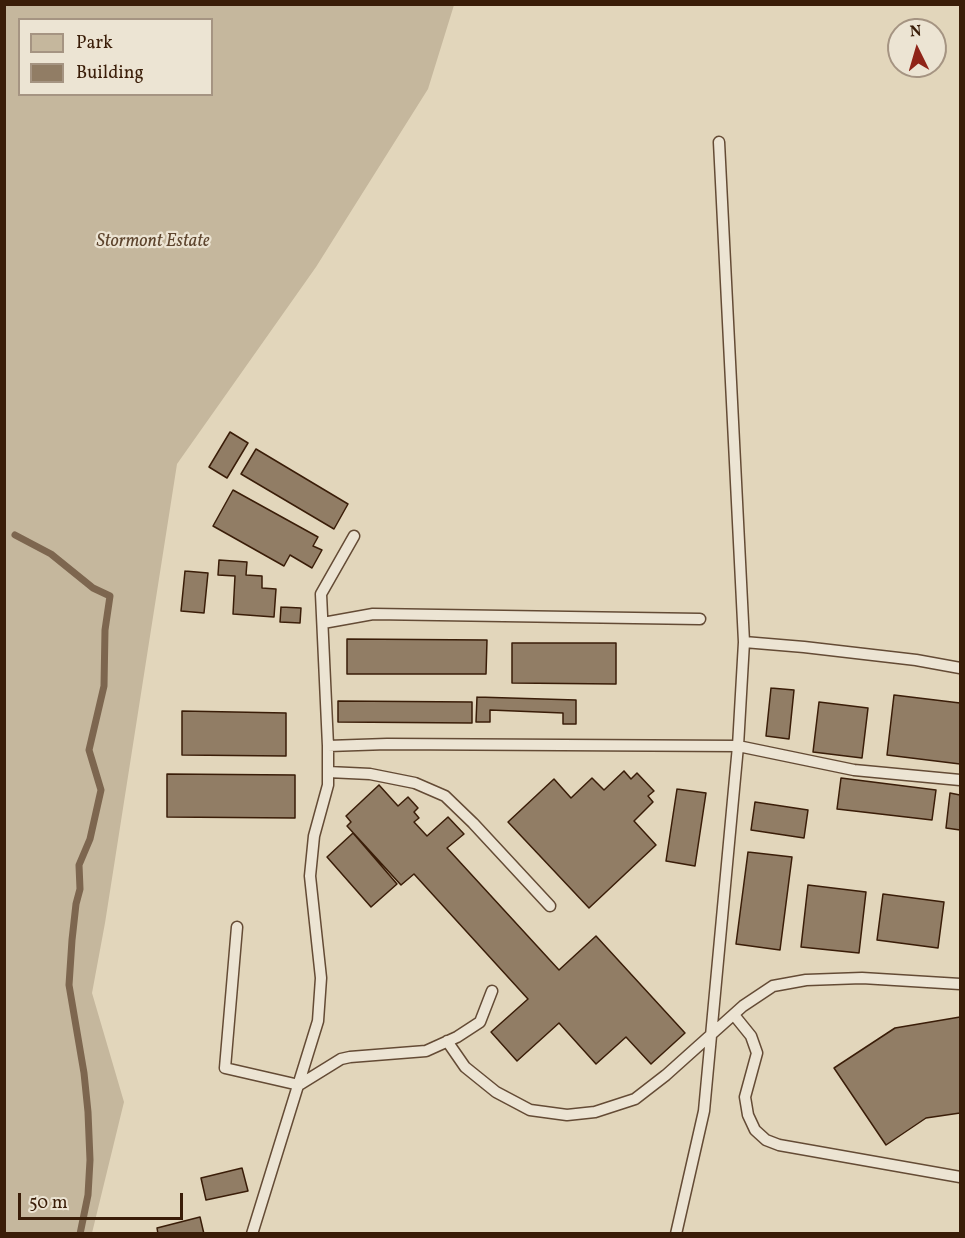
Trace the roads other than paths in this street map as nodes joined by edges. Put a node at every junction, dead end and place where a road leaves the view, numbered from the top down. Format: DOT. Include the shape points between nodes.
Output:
graph roads {
  1 [pos="719,142"];
  2 [pos="354,536"];
  3 [pos="700,620"];
  4 [pos="323,623"];
  5 [pos="744,642"];
  6 [pos="960,668"];
  7 [pos="328,746"];
  8 [pos="738,746"];
  9 [pos="328,772"];
  10 [pos="960,780"];
  11 [pos="550,906"];
  12 [pos="237,927"];
  13 [pos="960,984"];
  14 [pos="492,991"];
  15 [pos="734,1015"];
  16 [pos="711,1035"];
  17 [pos="447,1041"];
  18 [pos="299,1085"];
  19 [pos="960,1177"];
  20 [pos="252,1233"];
  21 [pos="676,1233"];
  1 -- 5 [label="lane"];
  2 -- 4 [label="lane" via="321,594"];
  3 -- 4 [label="lane" via="373,614"];
  4 -- 7 [label="lane"];
  5 -- 6 [label="lane"];
  5 -- 8 [label="lane"];
  7 -- 8 [label="lane"];
  7 -- 9 [label="lane"];
  8 -- 10 [label="lane" via="854,770"];
  8 -- 16 [label="lane"];
  9 -- 11 [label="lane" via="370,774 415,783 445,796"];
  9 -- 18 [label="lane" via="310,876 321,978 318,1021"];
  12 -- 18 [label="lane" via="225,1068"];
  13 -- 15 [label="lane" via="862,978 806,980 773,986"];
  14 -- 17 [label="lane" via="480,1022"];
  15 -- 16 [label="lane"];
  15 -- 19 [label="lane" via="752,1036 757,1053 745,1097 755,1130 766,1140"];
  16 -- 17 [label="lane" via="634,1099 595,1112 567,1115 530,1110 496,1092 465,1067"];
  16 -- 21 [label="lane" via="704,1110"];
  17 -- 18 [label="lane" via="426,1051 341,1059"];
  18 -- 20 [label="lane"];
}
